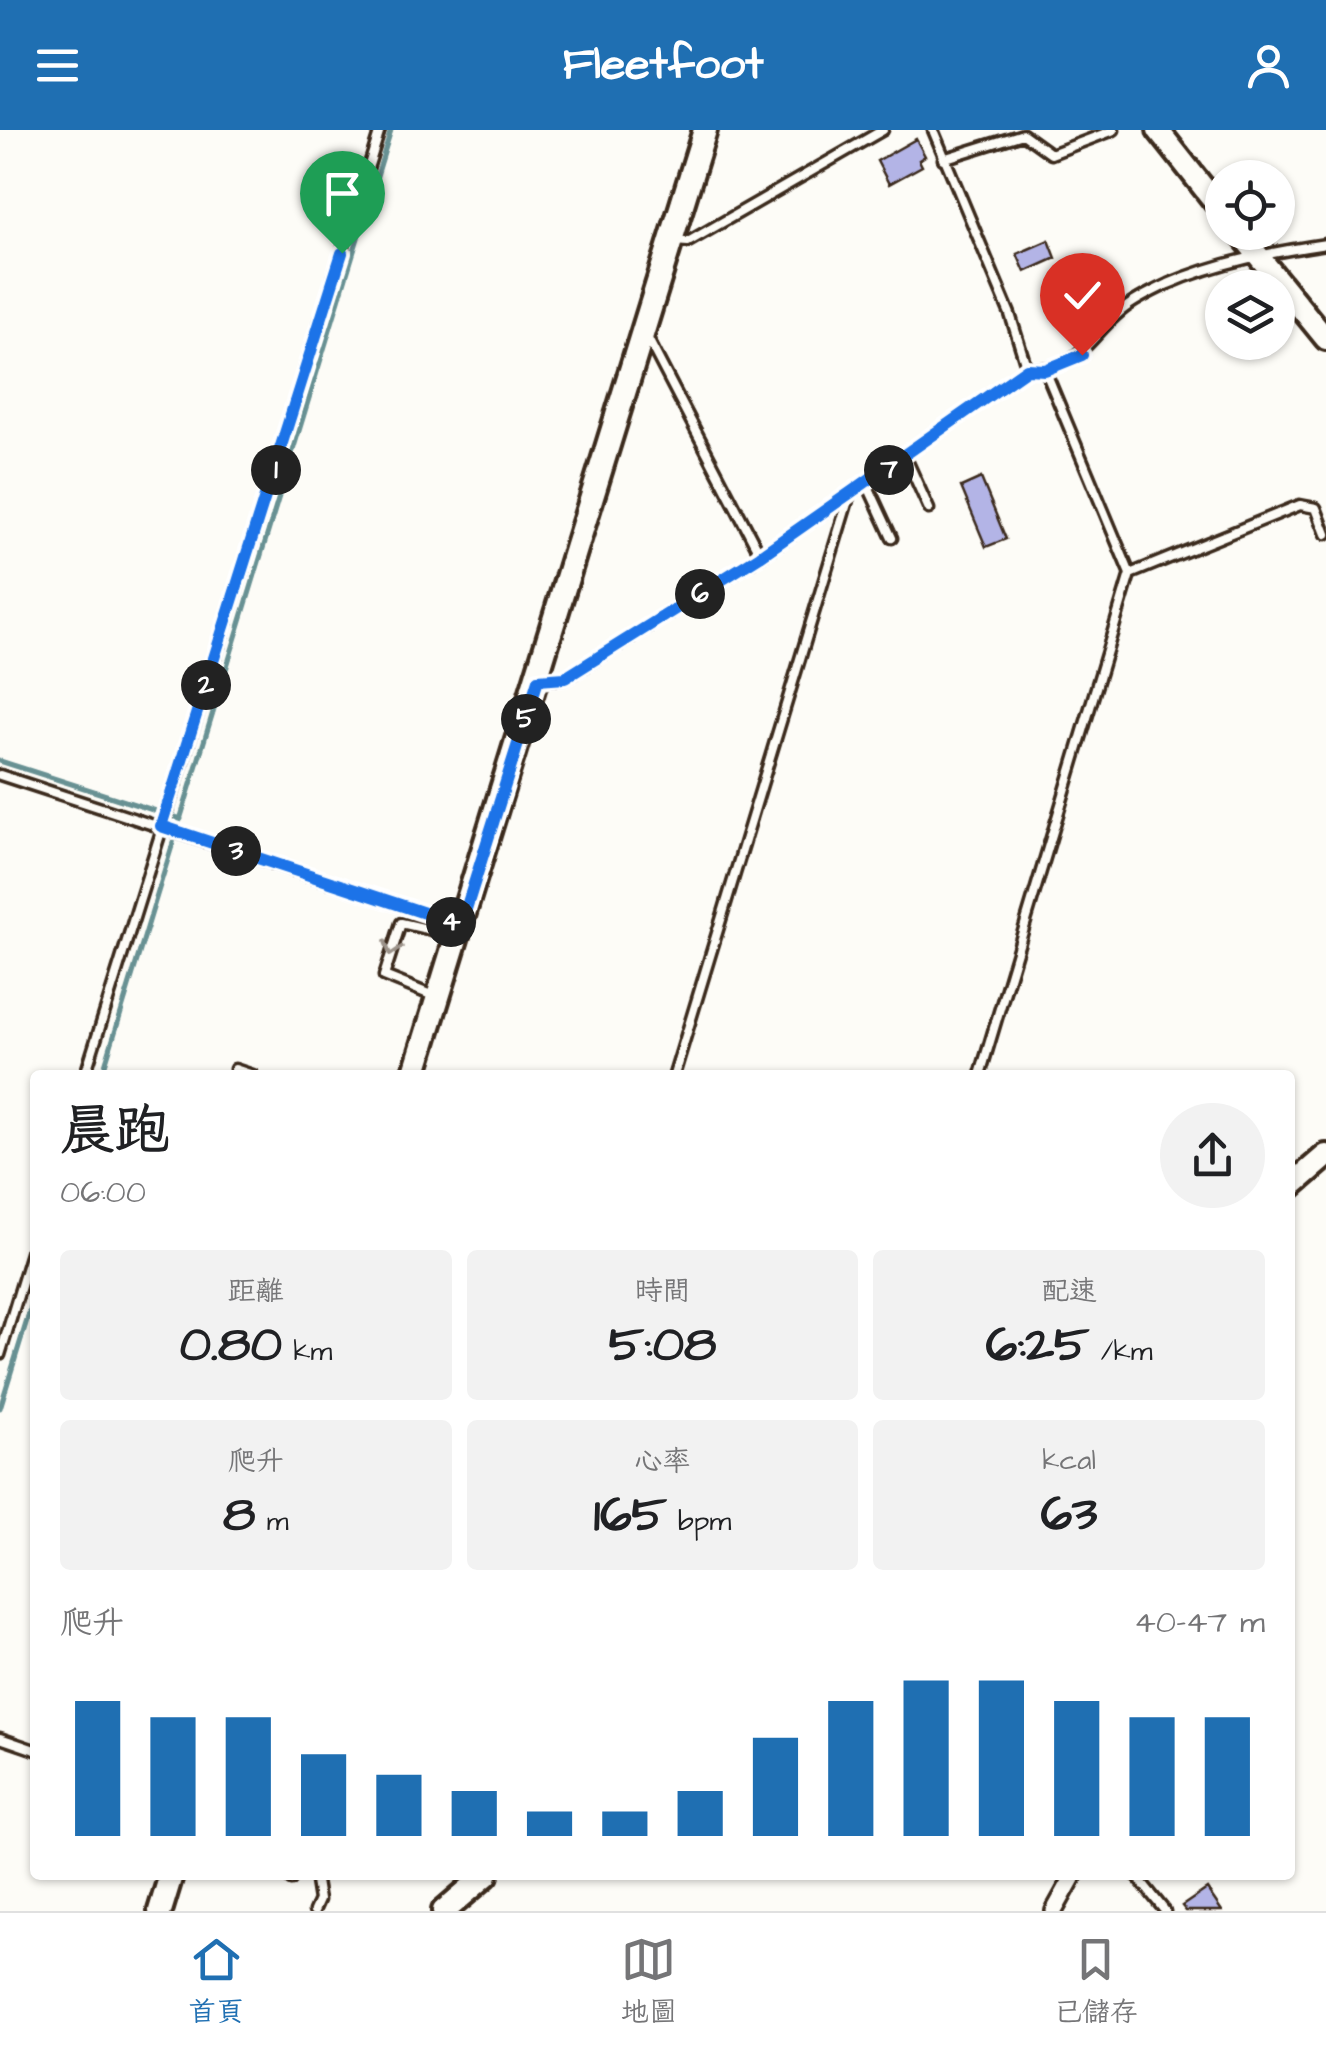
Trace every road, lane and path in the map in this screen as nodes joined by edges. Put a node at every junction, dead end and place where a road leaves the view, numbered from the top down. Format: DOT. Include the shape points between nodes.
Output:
graph roads {
  1 [pos="380,130"];
  2 [pos="705,130"];
  3 [pos="883,130"];
  4 [pos="932,130"];
  5 [pos="1114,130"];
  6 [pos="1158,130"];
  7 [pos="943,158"];
  8 [pos="1205,190"];
  9 [pos="670,241"];
  10 [pos="1326,244"];
  11 [pos="1254,250"];
  12 [pos="1257,254"];
  13 [pos="642,328"];
  14 [pos="1326,340"];
  15 [pos="1027,369"];
  16 [pos="1045,370"];
  17 [pos="906,458"];
  18 [pos="867,484"];
  19 [pos="849,497"];
  20 [pos="928,509"];
  21 [pos="1326,534"];
  22 [pos="892,538"];
  23 [pos="760,556"];
  24 [pos="1130,574"];
  25 [pos="538,680"];
  26 [pos="0,775"];
  27 [pos="165,827"];
  28 [pos="460,931"];
  29 [pos="438,998"];
  30 [pos="235,1069"];
  31 [pos="87,1070"];
  32 [pos="238,1070"];
  33 [pos="416,1070"];
  34 [pos="676,1070"];
  35 [pos="981,1070"];
  36 [pos="1326,1156"];
  37 [pos="1295,1183"];
  38 [pos="30,1257"];
  39 [pos="0,1356"];
  40 [pos="0,1738"];
  41 [pos="30,1748"];
  42 [pos="169,1880"];
  43 [pos="316,1880"];
  44 [pos="480,1880"];
  45 [pos="1072,1880"];
  46 [pos="1140,1880"];
  47 [pos="1059,1909"];
  48 [pos="1162,1909"];
  49 [pos="160,1911"];
  50 [pos="314,1911"];
  51 [pos="444,1911"];
  1 -- 27 [label="lane"];
  2 -- 9 [label="main road"];
  3 -- 9 [label="lane" via="688,242"];
  4 -- 7 [label="lane"];
  5 -- 7 [label="lane" via="1051,154 1022,134"];
  6 -- 8 [label="street"];
  7 -- 15 [label="lane"];
  9 -- 13 [label="main road"];
  10 -- 12 [label="lane"];
  11 -- 12 [label="street"];
  12 -- 14 [label="street"];
  12 -- 16 [label="lane" via="1168,284 1122,310 1082,355"];
  13 -- 23 [label="lane"];
  13 -- 25 [label="main road"];
  15 -- 16 [label="lane"];
  15 -- 17 [label="lane"];
  16 -- 24 [label="lane"];
  17 -- 18 [label="lane"];
  17 -- 20 [label="lane"];
  18 -- 19 [label="lane"];
  18 -- 22 [label="lane"];
  19 -- 23 [label="lane"];
  19 -- 34 [label="lane"];
  21 -- 24 [label="lane" via="1316,508 1300,505"];
  23 -- 25 [label="lane" via="565,678"];
  24 -- 35 [label="lane"];
  25 -- 28 [label="main road"];
  26 -- 27 [label="lane"];
  27 -- 28 [label="lane"];
  27 -- 31 [label="lane"];
  28 -- 29 [label="main road"];
  28 -- 29 [label="lane, one-way" via="400,923 384,976"];
  29 -- 33 [label="main road"];
  30 -- 32 [label="lane"];
  36 -- 37 [label="main road"];
  38 -- 39 [label="lane"];
  40 -- 41 [label="lane"];
  42 -- 49 [label="main road"];
  43 -- 50 [label="lane" via="320,1900"];
  44 -- 51 [label="main road"];
  45 -- 47 [label="street"];
  46 -- 48 [label="lane"];
}
